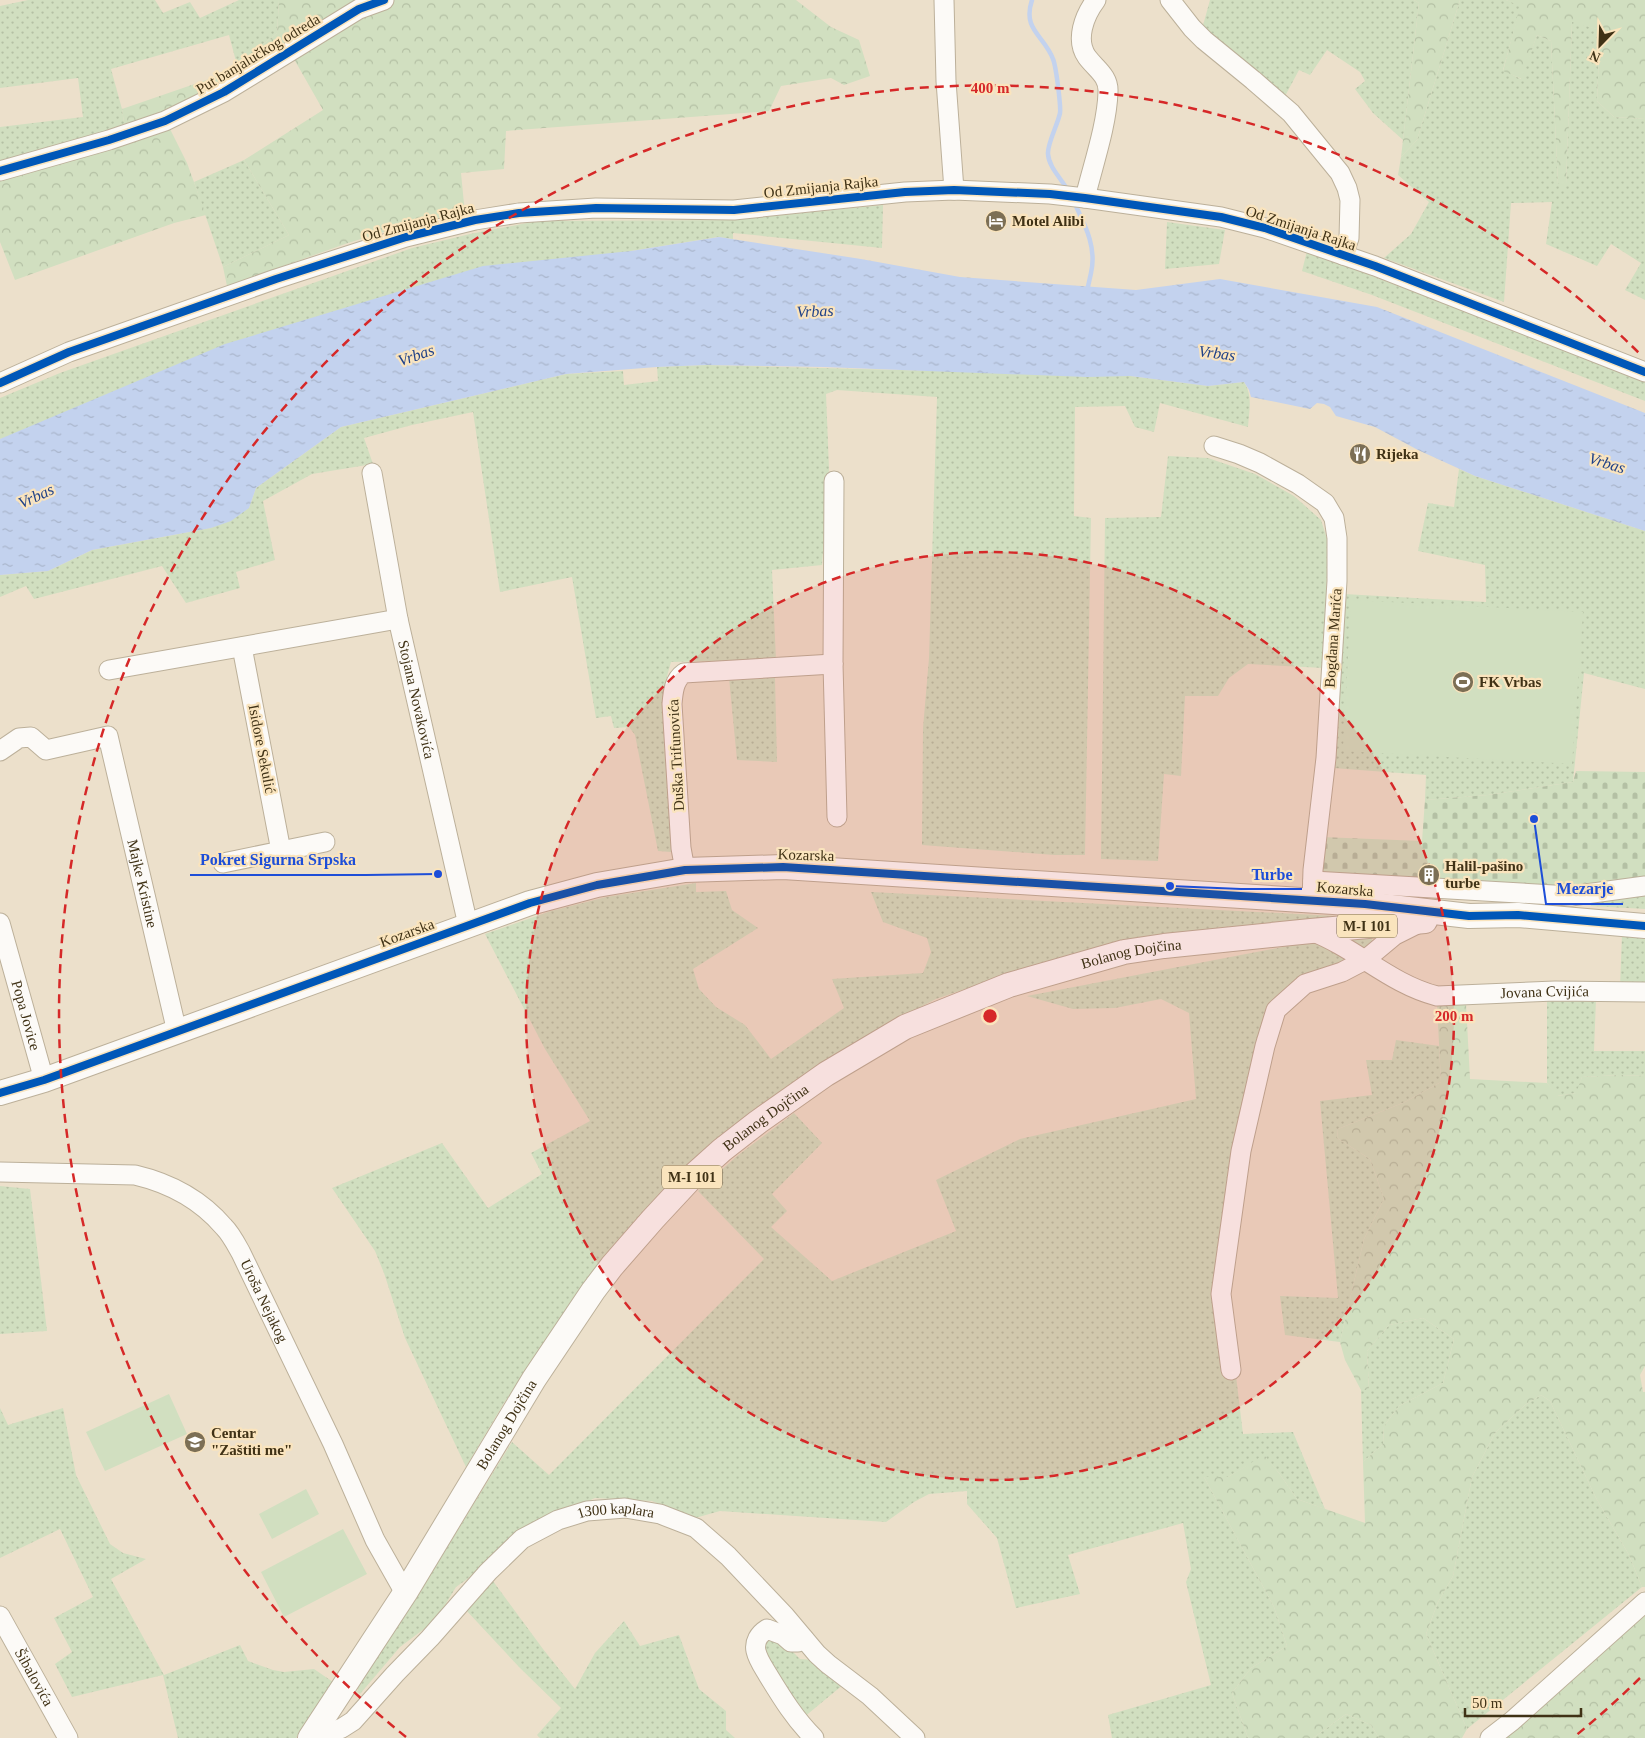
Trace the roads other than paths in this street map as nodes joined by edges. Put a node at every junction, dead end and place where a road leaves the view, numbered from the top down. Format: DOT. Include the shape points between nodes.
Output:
graph roads {
  1 [pos="384,0"];
  2 [pos="944,0"];
  3 [pos="1096,0"];
  4 [pos="1170,0"];
  5 [pos="361,4"];
  6 [pos="0,171"];
  7 [pos="954,190"];
  8 [pos="1085,198"];
  9 [pos="1343,255"];
  10 [pos="1645,372"];
  11 [pos="0,383"];
  12 [pos="1214,446"];
  13 [pos="372,473"];
  14 [pos="834,481"];
  15 [pos="398,619"];
  16 [pos="242,647"];
  17 [pos="833,664"];
  18 [pos="109,670"];
  19 [pos="0,751"];
  20 [pos="837,817"];
  21 [pos="325,842"];
  22 [pos="281,851"];
  23 [pos="222,863"];
  24 [pos="685,870"];
  25 [pos="1645,886"];
  26 [pos="1312,891"];
  27 [pos="1469,916"];
  28 [pos="1423,922"];
  29 [pos="0,923"];
  30 [pos="468,925"];
  31 [pos="1645,926"];
  32 [pos="1311,931"];
  33 [pos="1365,960"];
  34 [pos="1645,992"];
  35 [pos="176,1032"];
  36 [pos="44,1080"];
  37 [pos="0,1094"];
  38 [pos="0,1172"];
  39 [pos="1231,1370"];
  40 [pos="405,1593"];
  41 [pos="1645,1602"];
  42 [pos="0,1616"];
  43 [pos="804,1639"];
  44 [pos="313,1733"];
  45 [pos="68,1738"];
  46 [pos="814,1738"];
  47 [pos="916,1738"];
  48 [pos="1490,1738"];
  1 -- 5 [label="street, Put banjalučkog odreda"];
  2 -- 7 [label="street"];
  3 -- 8 [label="street" via="1086,16 1081,42 1088,58 1107,80 1109,91"];
  4 -- 9 [label="street, Od Zmijanja Rajka" via="1204,40 1290,113 1340,173 1347,188 1351,214 1349,238"];
  5 -- 6 [label="street, Put banjalučkog odreda" via="224,92 165,121"];
  7 -- 8 [label="street, Od Zmijanja Rajka"];
  7 -- 11 [label="street, Od Zmijanja Rajka" via="734,210 596,208 519,213 475,220 406,237 276,279 69,352"];
  8 -- 9 [label="street, Od Zmijanja Rajka" via="1221,218 1265,228"];
  9 -- 10 [label="street, Od Zmijanja Rajka"];
  12 -- 26 [label="street, Bogdana Marića" via="1253,460 1298,484 1325,503 1334,518 1338,538 1337,581 1326,758"];
  13 -- 15 [label="street, Stojana Novakovića"];
  14 -- 17 [label="street"];
  15 -- 16 [label="street"];
  15 -- 30 [label="street, Stojana Novakovića"];
  16 -- 18 [label="street"];
  16 -- 22 [label="street, Isidore Sekulić"];
  17 -- 20 [label="street"];
  17 -- 24 [label="street, Duška Trifunovića" via="684,673 679,676 672,704"];
  19 -- 35 [label="street, Majke Kristine" via="19,738 31,737 46,750 108,736"];
  21 -- 22 [label="street"];
  22 -- 23 [label="street"];
  24 -- 26 [label="main road, Kozarska" via="783,867"];
  24 -- 30 [label="main road, Kozarska" via="597,885 530,903"];
  25 -- 26 [label="street" via="1571,896"];
  26 -- 27 [label="main road, Kozarska" via="1366,904"];
  27 -- 28 [label="main road, Bolanog Dojčina / M-I 101"];
  27 -- 31 [label="main road, Kozarska / M-I 101" via="1518,915"];
  28 -- 32 [label="main road, Bolanog Dojčina / M-I 101"];
  28 -- 33 [label="street" via="1395,935"];
  29 -- 36 [label="street, Popa Jovice"];
  30 -- 35 [label="main road, Kozarska"];
  32 -- 33 [label="street, Jovana Cvijića" via="1335,941"];
  32 -- 40 [label="main road, Bolanog Dojčina / M-I 101" via="1124,952 1009,985 905,1027 826,1074 765,1117 693,1176 593,1291 534,1378"];
  33 -- 34 [label="street, Jovana Cvijića" via="1419,991 1437,996 1555,991"];
  33 -- 39 [label="street" via="1342,972 1304,984 1276,1010 1273,1019 1241,1151 1222,1294"];
  35 -- 36 [label="main road, Kozarska"];
  36 -- 37 [label="main road, Kozarska"];
  38 -- 40 [label="street, Uroša Nejakog" via="150,1178 164,1182 199,1204 225,1228 241,1253 333,1444 375,1540"];
  40 -- 44 [label="main road, Bolanog Dojčina / M-I 101"];
  41 -- 48 [label="street"];
  42 -- 45 [label="street, Šibalovića"];
  43 -- 44 [label="street, 1300 kaplara" via="728,1556 696,1528 644,1510 587,1511 558,1520 522,1540 488,1572 353,1721 333,1732"];
  43 -- 46 [label="street" via="791,1642 767,1629 757,1639 756,1651 778,1692"];
  43 -- 47 [label="street, 1300 kaplara" via="828,1664 870,1696"];
}
